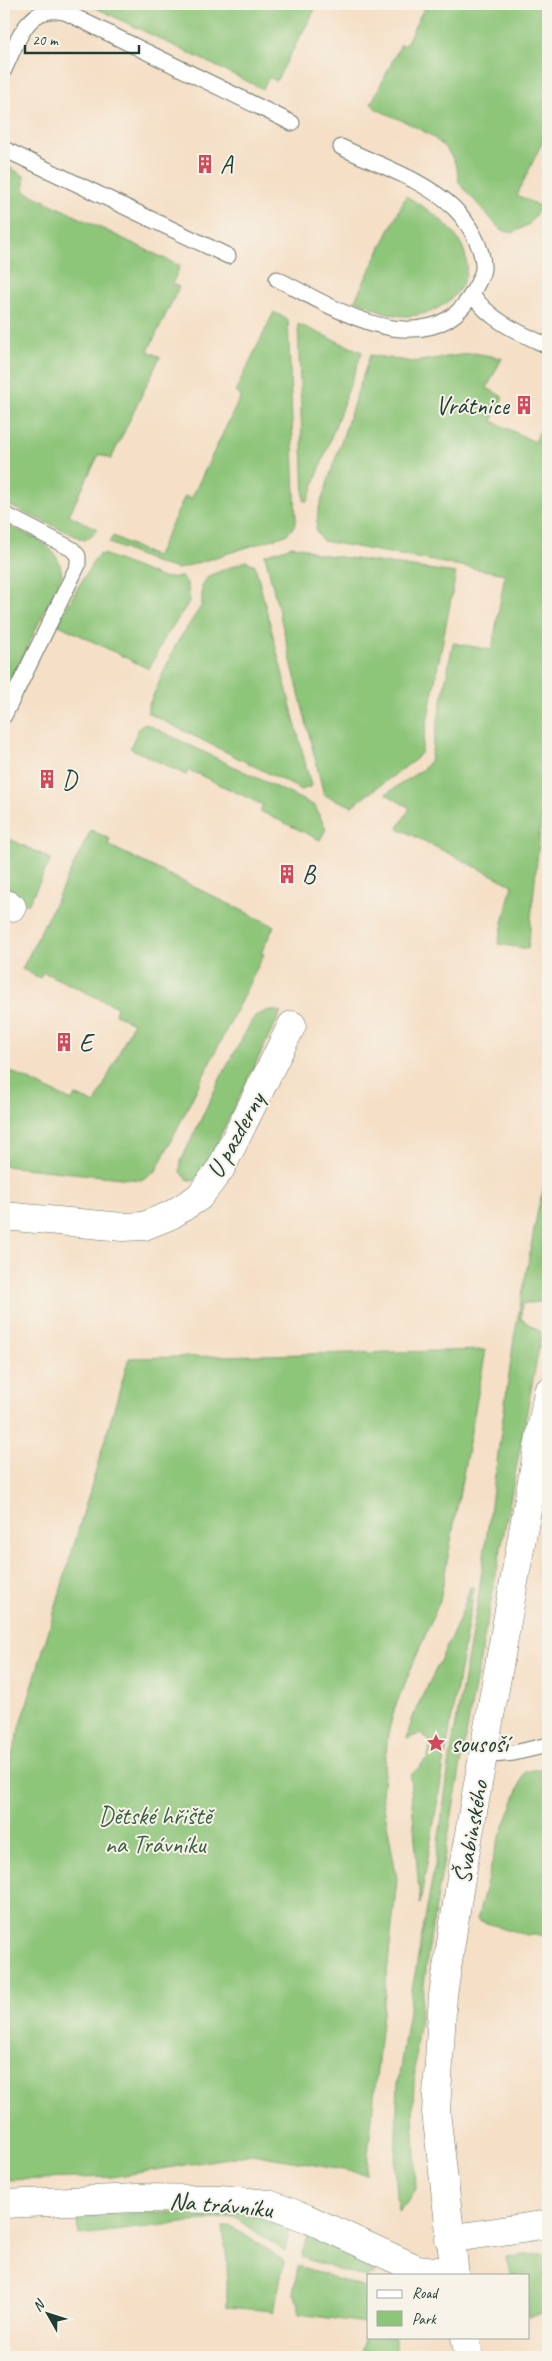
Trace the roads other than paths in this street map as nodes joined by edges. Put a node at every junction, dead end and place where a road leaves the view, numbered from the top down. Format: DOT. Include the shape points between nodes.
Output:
graph roads {
  1 [pos="4,70"];
  2 [pos="292,123"];
  3 [pos="341,147"];
  4 [pos="4,148"];
  5 [pos="228,256"];
  6 [pos="277,279"];
  7 [pos="472,294"];
  8 [pos="548,346"];
  9 [pos="4,514"];
  10 [pos="4,716"];
  11 [pos="292,1025"];
  12 [pos="4,1216"];
  13 [pos="548,1392"];
  14 [pos="548,1745"];
  15 [pos="483,1756"];
  16 [pos="4,2204"];
  17 [pos="548,2224"];
  18 [pos="449,2239"];
  19 [pos="455,2274"];
  20 [pos="465,2338"];
  21 [pos="469,2357"];
  1 -- 2 [label="lane" via="28,22 38,12 52,8"];
  3 -- 7 [label="lane" via="433,193 461,217 473,235 483,269"];
  4 -- 5 [label="lane"];
  6 -- 7 [label="lane" via="349,314 392,328 430,327 442,323 462,310"];
  7 -- 8 [label="lane" via="481,308 494,318"];
  9 -- 10 [label="lane" via="72,549 78,556 78,565"];
  11 -- 12 [label="street, U pazderny" via="221,1168 199,1197 171,1215 144,1226"];
  13 -- 15 [label="street, Švabinského"];
  14 -- 15 [label="lane"];
  15 -- 18 [label="street, Švabinského" via="443,1995 436,2112"];
  16 -- 19 [label="street, Na trávníku" via="136,2198 220,2199 268,2204 417,2269"];
  17 -- 18 [label="street"];
  18 -- 19 [label="street, Švabinského"];
  20 -- 21 [label="street"];
}
